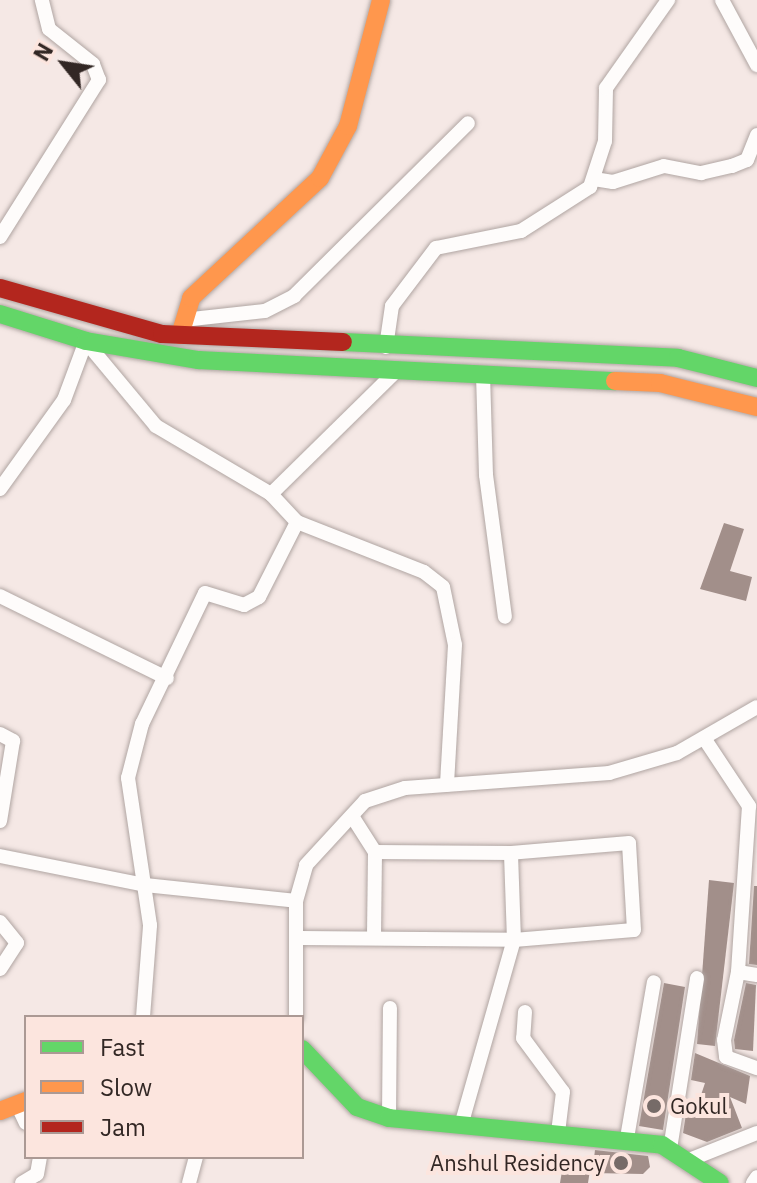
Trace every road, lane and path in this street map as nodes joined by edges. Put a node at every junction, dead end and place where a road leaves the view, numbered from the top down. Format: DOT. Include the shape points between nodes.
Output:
graph roads {
  1 [pos="42,0"];
  2 [pos="381,0"];
  3 [pos="668,0"];
  4 [pos="722,0"];
  5 [pos="757,65"];
  6 [pos="468,123"];
  7 [pos="757,135"];
  8 [pos="594,179"];
  9 [pos="0,237"];
  10 [pos="0,288"];
  11 [pos="0,314"];
  12 [pos="182,328"];
  13 [pos="86,341"];
  14 [pos="386,347"];
  15 [pos="396,371"];
  16 [pos="483,374"];
  17 [pos="757,378"];
  18 [pos="757,407"];
  19 [pos="0,489"];
  20 [pos="271,494"];
  21 [pos="297,522"];
  22 [pos="0,596"];
  23 [pos="505,617"];
  24 [pos="167,678"];
  25 [pos="757,707"];
  26 [pos="0,734"];
  27 [pos="704,738"];
  28 [pos="447,785"];
  29 [pos="753,811"];
  30 [pos="352,816"];
  31 [pos="0,821"];
  32 [pos="375,852"];
  33 [pos="511,853"];
  34 [pos="0,856"];
  35 [pos="145,885"];
  36 [pos="296,901"];
  37 [pos="0,922"];
  38 [pos="374,935"];
  39 [pos="300,938"];
  40 [pos="514,940"];
  41 [pos="0,969"];
  42 [pos="738,972"];
  43 [pos="757,975"];
  44 [pos="697,978"];
  45 [pos="654,982"];
  46 [pos="390,1008"];
  47 [pos="525,1012"];
  48 [pos="143,1015"];
  49 [pos="296,1015"];
  50 [pos="304,1051"];
  51 [pos="757,1068"];
  52 [pos="389,1118"];
  53 [pos="462,1122"];
  54 [pos="558,1133"];
  55 [pos="756,1135"];
  56 [pos="627,1138"];
  57 [pos="670,1149"];
  58 [pos="40,1159"];
  59 [pos="195,1159"];
  60 [pos="689,1160"];
  61 [pos="757,1177"];
  62 [pos="22,1183"];
  63 [pos="189,1183"];
  64 [pos="720,1183"];
  65 [pos="753,1183"];
  1 -- 9 [label="street" via="49,29 93,64 99,80"];
  2 -- 12 [label="main road" via="348,126 320,178 191,298"];
  3 -- 8 [label="street" via="606,88 605,141"];
  4 -- 5 [label="street"];
  6 -- 12 [label="street" via="294,296 265,311"];
  7 -- 8 [label="street" via="747,160 732,166 701,173 664,166 613,182"];
  8 -- 14 [label="street" via="576,201 521,231 436,248 392,306"];
  10 -- 12 [label="main road" via="108,324"];
  11 -- 13 [label="main road"];
  12 -- 14 [label="main road"];
  13 -- 15 [label="main road" via="198,360"];
  13 -- 19 [label="street" via="64,400"];
  13 -- 20 [label="street" via="156,426"];
  14 -- 17 [label="main road" via="678,358"];
  15 -- 16 [label="main road"];
  15 -- 20 [label="street"];
  16 -- 18 [label="main road" via="660,383"];
  16 -- 23 [label="street" via="486,475"];
  20 -- 21 [label="street" via="275,506"];
  21 -- 24 [label="street" via="252,604 205,593"];
  21 -- 28 [label="street" via="424,572 443,587 455,645"];
  22 -- 24 [label="street"];
  24 -- 35 [label="street" via="142,724 128,778"];
  25 -- 27 [label="street"];
  26 -- 31 [label="street" via="13,741"];
  27 -- 28 [label="street" via="609,773"];
  27 -- 29 [label="street"];
  28 -- 30 [label="street" via="365,801"];
  29 -- 42 [label="street"];
  30 -- 32 [label="street"];
  30 -- 36 [label="street" via="306,865"];
  32 -- 33 [label="street"];
  32 -- 38 [label="street"];
  33 -- 40 [label="street"];
  33 -- 40 [label="street" via="629,843 634,930"];
  34 -- 35 [label="street"];
  35 -- 36 [label="street"];
  35 -- 48 [label="street" via="150,925"];
  36 -- 39 [label="street"];
  37 -- 41 [label="street" via="17,943"];
  38 -- 39 [label="street"];
  38 -- 40 [label="street"];
  39 -- 49 [label="street"];
  40 -- 53 [label="street"];
  42 -- 43 [label="street"];
  42 -- 51 [label="street" via="726,1057"];
  44 -- 57 [label="street"];
  45 -- 56 [label="street"];
  46 -- 52 [label="street"];
  47 -- 54 [label="street" via="523,1038 563,1092"];
  50 -- 52 [label="main road" via="357,1107"];
  52 -- 53 [label="main road"];
  53 -- 54 [label="main road"];
  54 -- 56 [label="main road"];
  55 -- 60 [label="street"];
  56 -- 57 [label="main road"];
  57 -- 60 [label="main road"];
  58 -- 62 [label="street" via="37,1174"];
  59 -- 63 [label="street"];
  60 -- 64 [label="main road"];
  61 -- 65 [label="street"];
}
